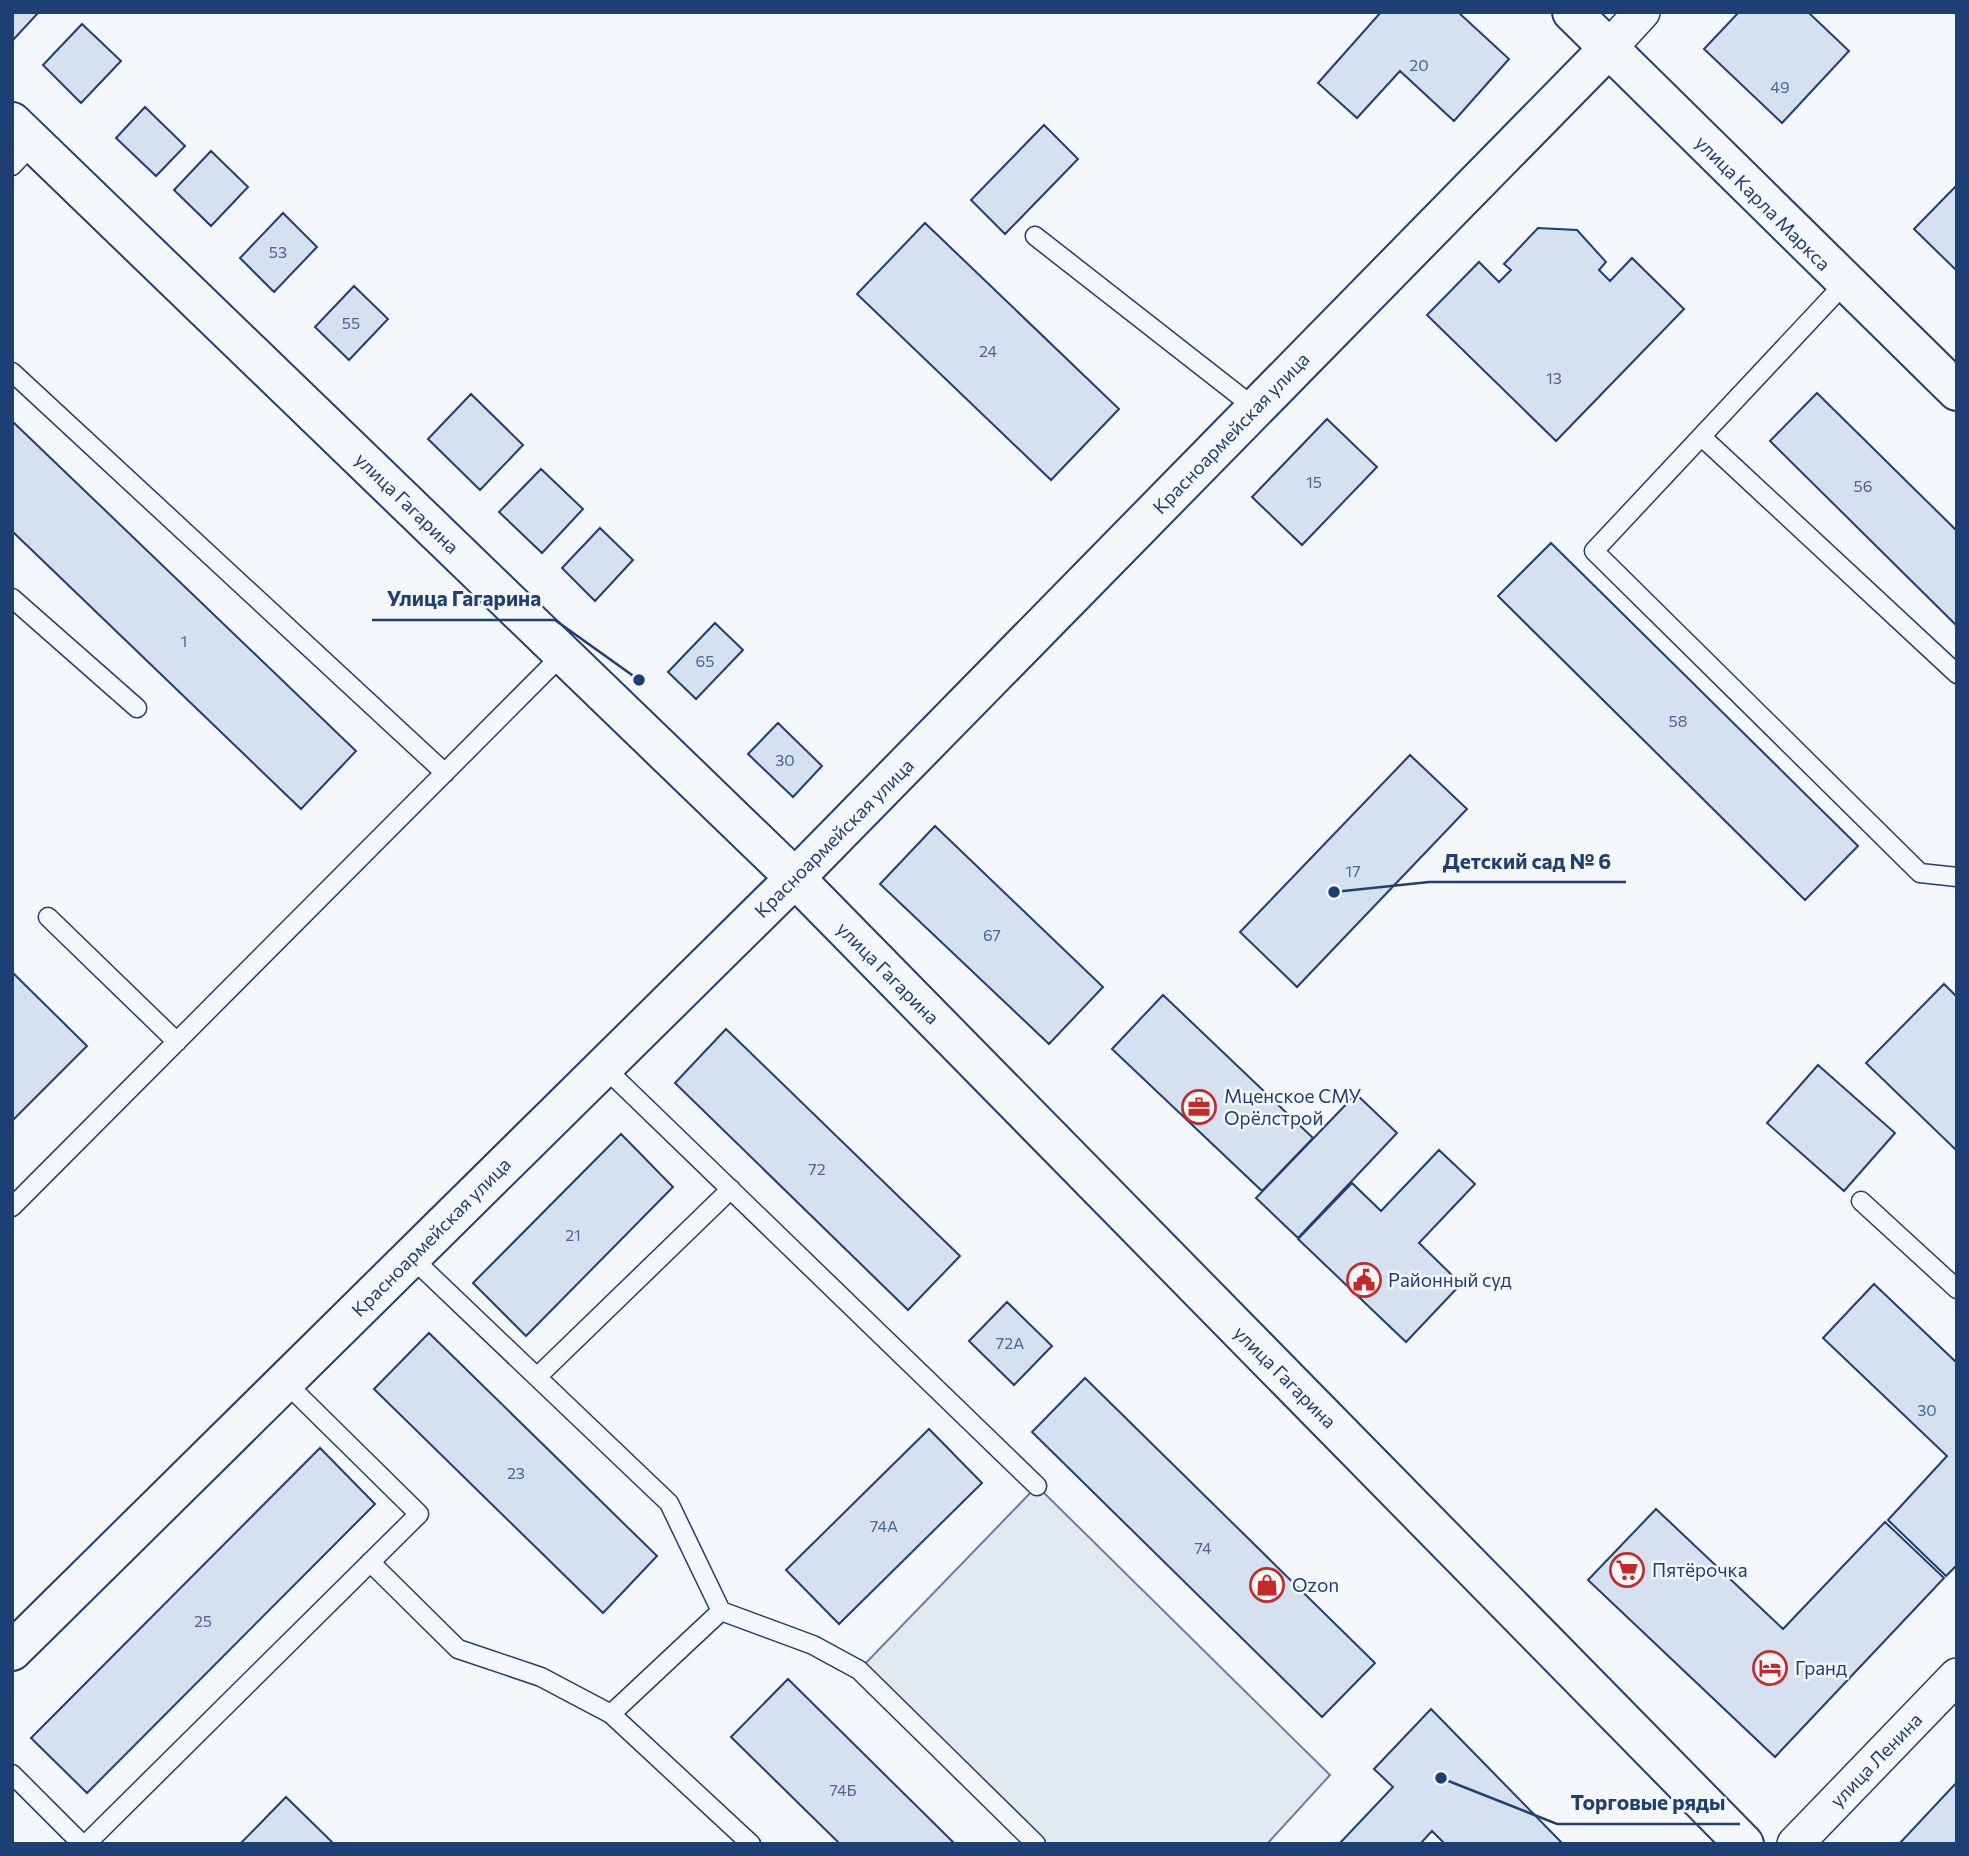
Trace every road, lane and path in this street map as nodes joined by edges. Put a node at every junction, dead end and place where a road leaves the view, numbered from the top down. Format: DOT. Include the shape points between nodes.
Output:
graph roads {
  1 [pos="1572,12"];
  2 [pos="1642,12"];
  3 [pos="1608,49"];
  4 [pos="20,144"];
  5 [pos="1035,236"];
  6 [pos="1845,283"];
  7 [pos="12,372"];
  8 [pos="1957,391"];
  9 [pos="1255,408"];
  10 [pos="1702,437"];
  11 [pos="12,598"];
  12 [pos="563,654"];
  13 [pos="1957,674"];
  14 [pos="137,708"];
  15 [pos="445,773"];
  16 [pos="1957,877"];
  17 [pos="795,878"];
  18 [pos="48,917"];
  19 [pos="177,1042"];
  20 [pos="604,1067"];
  21 [pos="731,1189"];
  22 [pos="1861,1201"];
  23 [pos="12,1208"];
  24 [pos="411,1257"];
  25 [pos="1957,1289"];
  26 [pos="537,1377"];
  27 [pos="285,1382"];
  28 [pos="1037,1486"];
  29 [pos="370,1562"];
  30 [pos="721,1611"];
  31 [pos="12,1651"];
  32 [pos="1957,1676"];
  33 [pos="611,1714"];
  34 [pos="12,1774"];
  35 [pos="84,1844"];
  36 [pos="751,1844"];
  37 [pos="1036,1844"];
  38 [pos="1744,1844"];
  39 [pos="1795,1844"];
  1 -- 3 [label="main road, улица Карла Маркса"];
  2 -- 3 [label="street, Красноармейская улица"];
  3 -- 6 [label="main road, улица Карла Маркса"];
  3 -- 9 [label="main road, Красноармейская улица"];
  4 -- 12 [label="main road, улица Гагарина"];
  5 -- 9 [label="lane"];
  6 -- 8 [label="main road, улица Карла Маркса"];
  6 -- 10 [label="lane"];
  7 -- 15 [label="lane"];
  9 -- 17 [label="main road, Красноармейская улица"];
  10 -- 13 [label="lane"];
  10 -- 16 [label="lane" via="1594,551 1920,873"];
  11 -- 14 [label="lane"];
  12 -- 15 [label="lane"];
  12 -- 17 [label="main road, улица Гагарина"];
  15 -- 19 [label="lane"];
  17 -- 20 [label="main road, Красноармейская улица"];
  17 -- 38 [label="main road, улица Гагарина"];
  18 -- 19 [label="lane"];
  19 -- 23 [label="lane"];
  20 -- 21 [label="lane"];
  20 -- 24 [label="main road, Красноармейская улица"];
  21 -- 26 [label="lane"];
  21 -- 28 [label="lane"];
  22 -- 25 [label="lane"];
  24 -- 26 [label="lane"];
  24 -- 27 [label="main road, Красноармейская улица"];
  26 -- 30 [label="lane" via="669,1503"];
  27 -- 29 [label="lane" via="419,1514"];
  27 -- 31 [label="main road, Красноармейская улица"];
  29 -- 33 [label="lane" via="458,1648 541,1677"];
  29 -- 35 [label="lane"];
  30 -- 33 [label="lane"];
  30 -- 37 [label="lane" via="813,1645 859,1670"];
  32 -- 39 [label="street, улица Ленина"];
  33 -- 36 [label="lane"];
  34 -- 35 [label="lane"];
}
